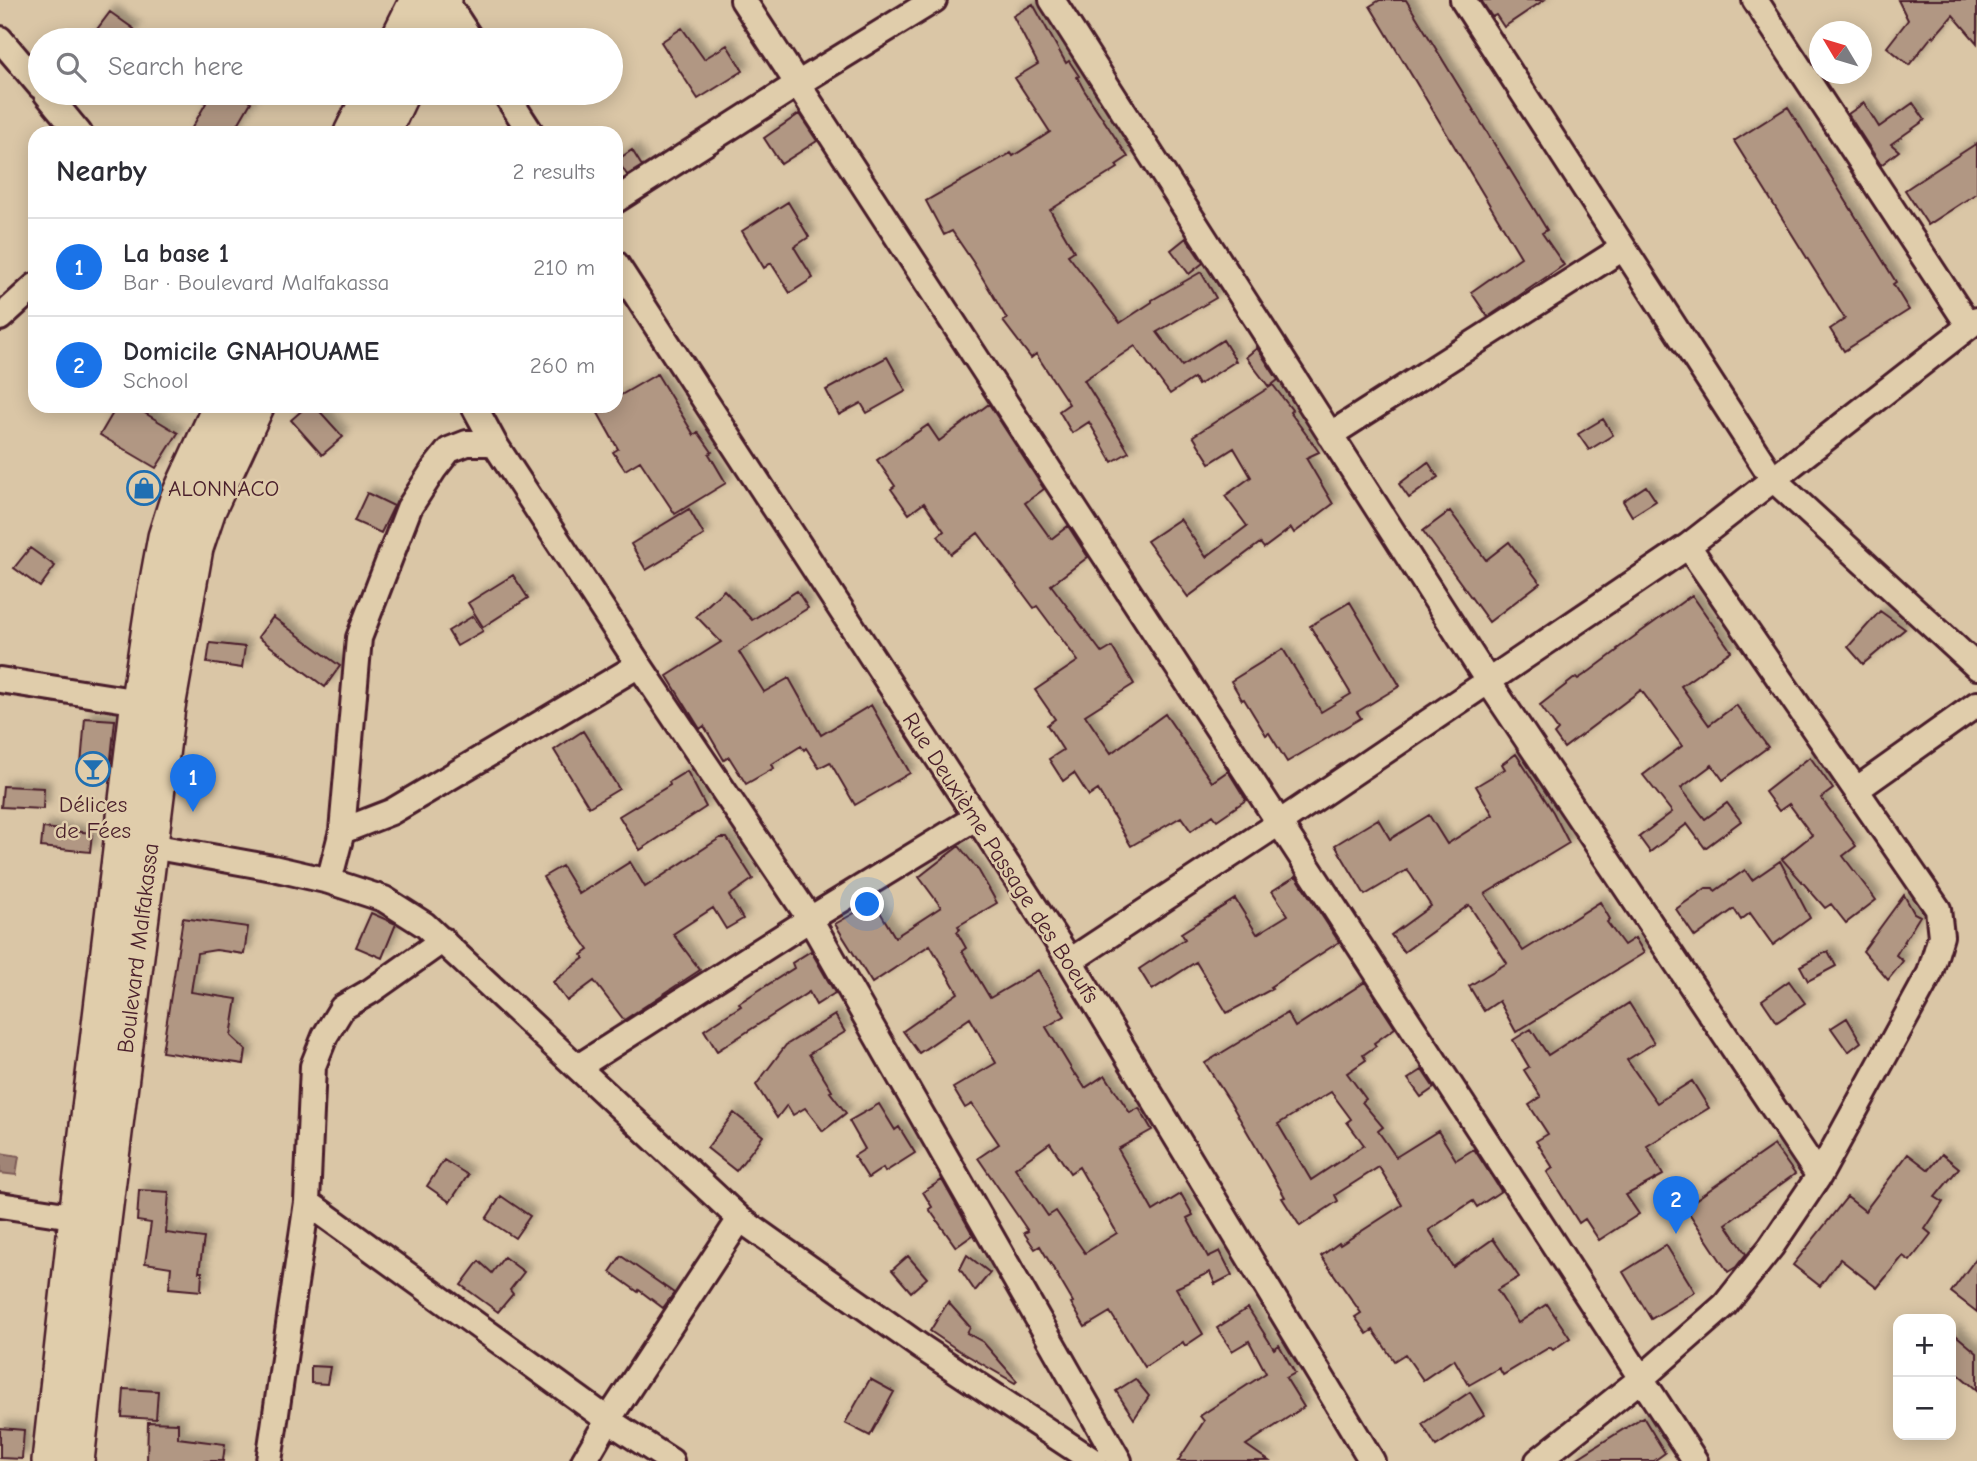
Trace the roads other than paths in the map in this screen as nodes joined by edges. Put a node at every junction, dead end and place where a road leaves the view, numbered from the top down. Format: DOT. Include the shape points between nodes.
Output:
graph roads {
  1 [pos="418,0"];
  2 [pos="445,0"];
  3 [pos="743,0"];
  4 [pos="934,0"];
  5 [pos="1052,0"];
  6 [pos="1463,0"];
  7 [pos="1755,0"];
  8 [pos="404,28"];
  9 [pos="431,28"];
  10 [pos="463,28"];
  11 [pos="0,39"];
  12 [pos="28,72"];
  13 [pos="799,83"];
  14 [pos="56,105"];
  15 [pos="366,105"];
  16 [pos="395,105"];
  17 [pos="513,105"];
  18 [pos="73,126"];
  19 [pos="356,126"];
  20 [pos="385,126"];
  21 [pos="526,126"];
  22 [pos="623,196"];
  23 [pos="1623,248"];
  24 [pos="623,275"];
  25 [pos="28,292"];
  26 [pos="0,318"];
  27 [pos="1973,323"];
  28 [pos="218,413"];
  29 [pos="253,413"];
  30 [pos="478,413"];
  31 [pos="1330,435"];
  32 [pos="494,443"];
  33 [pos="1773,479"];
  34 [pos="1688,545"];
  35 [pos="639,665"];
  36 [pos="1977,667"];
  37 [pos="0,680"];
  38 [pos="1488,681"];
  39 [pos="153,704"];
  40 [pos="1977,704"];
  41 [pos="1856,790"];
  42 [pos="975,818"];
  43 [pos="1279,823"];
  44 [pos="342,831"];
  45 [pos="151,846"];
  46 [pos="329,881"];
  47 [pos="810,919"];
  48 [pos="443,940"];
  49 [pos="1070,961"];
  50 [pos="578,1067"];
  51 [pos="1819,1176"];
  52 [pos="307,1202"];
  53 [pos="0,1205"];
  54 [pos="90,1219"];
  55 [pos="740,1219"];
  56 [pos="1642,1378"];
  57 [pos="608,1420"];
  58 [pos="50,1461"];
  59 [pos="76,1461"];
  60 [pos="269,1461"];
  61 [pos="584,1461"];
  62 [pos="671,1461"];
  63 [pos="1093,1461"];
  64 [pos="1119,1461"];
  65 [pos="1372,1461"];
  66 [pos="1538,1461"];
  67 [pos="1695,1461"];
  1 -- 8 [label="main road"];
  2 -- 9 [label="main road"];
  2 -- 10 [label="street"];
  3 -- 13 [label="street"];
  4 -- 13 [label="street"];
  5 -- 31 [label="street"];
  6 -- 23 [label="street"];
  7 -- 27 [label="street"];
  11 -- 12 [label="street"];
  13 -- 22 [label="street"];
  13 -- 43 [label="street"];
  14 -- 18 [label="street"];
  15 -- 19 [label="main road"];
  16 -- 20 [label="main road"];
  17 -- 21 [label="street"];
  23 -- 31 [label="street"];
  23 -- 33 [label="street"];
  24 -- 42 [label="street, Rue Deuxième Passage des Boeufs"];
  25 -- 26 [label="street"];
  27 -- 33 [label="street"];
  28 -- 39 [label="main road, Boulevard Malfakassa" via="178,499 166,537"];
  29 -- 39 [label="main road, Boulevard Malfakassa" via="208,509"];
  30 -- 32 [label="street"];
  31 -- 38 [label="street"];
  32 -- 35 [label="street"];
  32 -- 44 [label="street" via="467,443 449,450 434,469 410,508 359,638"];
  33 -- 34 [label="street"];
  33 -- 36 [label="street"];
  34 -- 38 [label="street"];
  34 -- 41 [label="street"];
  35 -- 44 [label="street" via="391,812"];
  35 -- 47 [label="street"];
  37 -- 39 [label="street"];
  38 -- 43 [label="street"];
  38 -- 51 [label="street"];
  39 -- 45 [label="main road, Boulevard Malfakassa"];
  39 -- 54 [label="main road, Boulevard Malfakassa"];
  40 -- 41 [label="street"];
  41 -- 51 [label="street" via="1938,909 1941,936 1930,973"];
  42 -- 47 [label="street"];
  42 -- 49 [label="street, Rue Deuxième Passage des Boeufs"];
  43 -- 49 [label="street"];
  43 -- 56 [label="street"];
  44 -- 46 [label="street"];
  45 -- 46 [label="street"];
  45 -- 54 [label="main road, Boulevard Malfakassa"];
  46 -- 48 [label="street" via="384,899"];
  47 -- 50 [label="street"];
  47 -- 64 [label="street"];
  48 -- 50 [label="street"];
  48 -- 52 [label="street" via="342,1008 325,1036 313,1066"];
  49 -- 65 [label="street, Rue Deuxième Passage des Boeufs"];
  50 -- 55 [label="street"];
  51 -- 56 [label="street" via="1772,1247 1725,1305"];
  52 -- 57 [label="street"];
  52 -- 60 [label="street"];
  53 -- 54 [label="street"];
  54 -- 58 [label="main road, Boulevard Malfakassa"];
  54 -- 59 [label="main road, Boulevard Malfakassa"];
  55 -- 57 [label="street"];
  55 -- 63 [label="street"];
  56 -- 66 [label="street"];
  56 -- 67 [label="street"];
  57 -- 61 [label="street"];
  57 -- 62 [label="street"];
}
